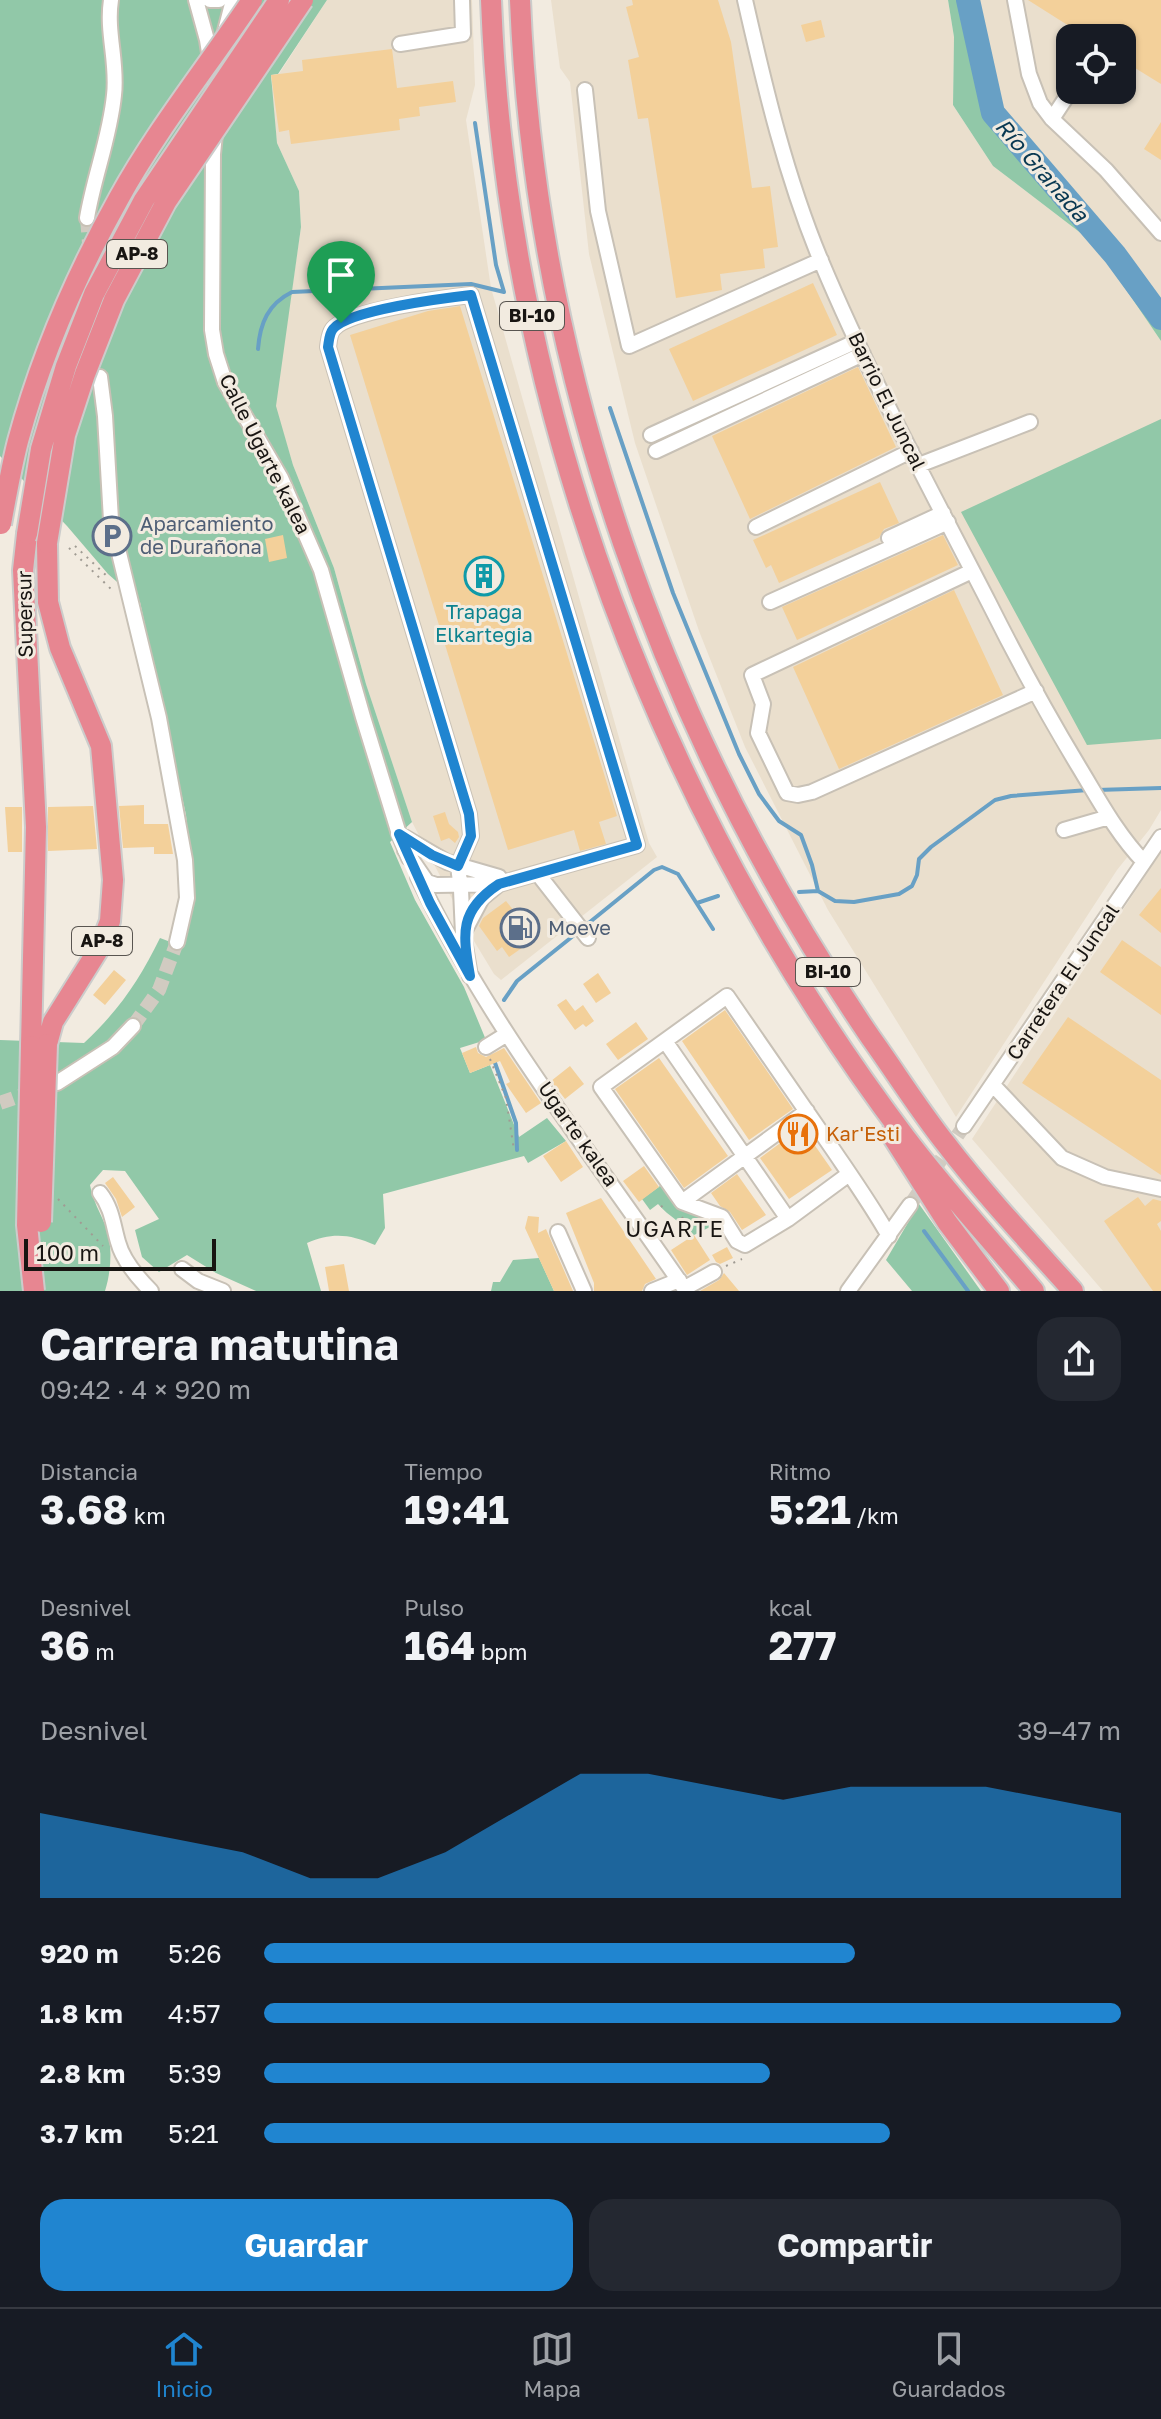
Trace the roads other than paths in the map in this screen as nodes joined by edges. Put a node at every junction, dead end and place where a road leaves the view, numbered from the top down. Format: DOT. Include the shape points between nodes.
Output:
graph roads {
  1 [pos="111,0"];
  2 [pos="196,0"];
  3 [pos="210,0"];
  4 [pos="219,0"];
  5 [pos="233,0"];
  6 [pos="252,0"];
  7 [pos="279,0"];
  8 [pos="303,0"];
  9 [pos="462,0"];
  10 [pos="491,0"];
  11 [pos="520,0"];
  12 [pos="745,0"];
  13 [pos="1015,0"];
  14 [pos="400,44"];
  15 [pos="213,74"];
  16 [pos="585,90"];
  17 [pos="1062,104"];
  18 [pos="1052,119"];
  19 [pos="87,218"];
  20 [pos="1161,233"];
  21 [pos="821,260"];
  22 [pos="860,348"];
  23 [pos="100,377"];
  24 [pos="1030,422"];
  25 [pos="651,435"];
  26 [pos="656,451"];
  27 [pos="911,451"];
  28 [pos="919,465"];
  29 [pos="945,517"];
  30 [pos="0,526"];
  31 [pos="756,527"];
  32 [pos="972,571"];
  33 [pos="793,584"];
  34 [pos="770,602"];
  35 [pos="1036,691"];
  36 [pos="1109,817"];
  37 [pos="1064,830"];
  38 [pos="399,834"];
  39 [pos="1161,837"];
  40 [pos="405,850"];
  41 [pos="1144,862"];
  42 [pos="452,864"];
  43 [pos="538,874"];
  44 [pos="520,879"];
  45 [pos="427,882"];
  46 [pos="460,884"];
  47 [pos="499,884"];
  48 [pos="441,923"];
  49 [pos="463,934"];
  50 [pos="588,938"];
  51 [pos="177,942"];
  52 [pos="470,976"];
  53 [pos="133,1026"];
  54 [pos="665,1041"];
  55 [pos="39,1045"];
  56 [pos="847,1053"];
  57 [pos="57,1083"];
  58 [pos="993,1085"];
  59 [pos="807,1111"];
  60 [pos="964,1126"];
  61 [pos="745,1157"];
  62 [pos="849,1174"];
  63 [pos="1161,1189"];
  64 [pos="100,1193"];
  65 [pos="682,1202"];
  66 [pos="910,1205"];
  67 [pos="788,1219"];
  68 [pos="558,1232"];
  69 [pos="889,1236"];
  70 [pos="182,1269"];
  71 [pos="714,1272"];
  72 [pos="34,1282"];
  73 [pos="683,1287"];
  74 [pos="151,1291"];
  75 [pos="223,1291"];
  76 [pos="584,1291"];
  77 [pos="652,1291"];
  78 [pos="848,1291"];
  79 [pos="999,1291"];
  80 [pos="1034,1291"];
  81 [pos="1073,1291"];
  1 -- 19 [label="street" via="115,91"];
  2 -- 15 [label="street, Calle Ugarte kalea"];
  3 -- 4 [label="street"];
  5 -- 15 [label="street"];
  6 -- 30 [label="highway, AP-8, bridge" via="120,196 74,285 18,441"];
  7 -- 55 [label="highway, Supersur / AP-8, bridge" via="144,200 94,294 41,449 23,585 36,827"];
  8 -- 55 [label="highway, AP-8, bridge" via="166,202 114,300 65,435 47,543 48,602 60,648 101,746 113,880 110,921 100,947"];
  9 -- 14 [label="street" via="463,34"];
  10 -- 56 [label="highway, BI-10" via="504,149 526,291 561,439 605,579 702,807 767,928"];
  11 -- 81 [label="highway, BI-10" via="536,171 570,356 617,525 677,685 747,832 837,987 947,1146"];
  12 -- 21 [label="street, Barrio El Juncal" via="768,103"];
  13 -- 18 [label="street" via="1033,90"];
  15 -- 38 [label="street, Calle Ugarte kalea" via="218,113 213,154 216,354 225,382 310,540"];
  16 -- 21 [label="street" via="598,211 629,346"];
  17 -- 18 [label="street"];
  18 -- 20 [label="street"];
  21 -- 22 [label="street, Barrio El Juncal"];
  22 -- 25 [label="street"];
  22 -- 26 [label="street"];
  22 -- 27 [label="street, Barrio El Juncal"];
  23 -- 51 [label="street" via="111,520 159,718 185,860 187,898"];
  24 -- 28 [label="street"];
  27 -- 28 [label="street, Barrio El Juncal"];
  27 -- 31 [label="street"];
  28 -- 29 [label="street, Barrio El Juncal"];
  29 -- 32 [label="street, Barrio El Juncal"];
  29 -- 33 [label="street"];
  29 -- 34 [label="street"];
  32 -- 35 [label="street, Barrio El Juncal"];
  32 -- 35 [label="street" via="752,675 763,704 758,733 771,764 787,793 812,792"];
  35 -- 36 [label="street, Barrio El Juncal"];
  36 -- 37 [label="street"];
  36 -- 41 [label="street, Barrio El Juncal"];
  38 -- 40 [label="street, Calle Ugarte kalea"];
  38 -- 42 [label="street"];
  39 -- 41 [label="street, Carretera El Juncal"];
  40 -- 45 [label="street"];
  40 -- 48 [label="street, Calle Ugarte kalea"];
  41 -- 58 [label="street, Carretera El Juncal"];
  42 -- 43 [label="street" via="471,836 469,814 328,347 341,323 404,304 471,295 637,845"];
  42 -- 44 [label="street" via="490,877"];
  42 -- 45 [label="street" via="429,875"];
  42 -- 46 [label="street"];
  43 -- 44 [label="street"];
  43 -- 50 [label="street"];
  44 -- 47 [label="street"];
  45 -- 46 [label="street"];
  45 -- 48 [label="street"];
  46 -- 47 [label="street"];
  46 -- 49 [label="street"];
  47 -- 49 [label="street" via="482,898"];
  48 -- 52 [label="street, Calle Ugarte kalea"];
  49 -- 52 [label="street"];
  52 -- 73 [label="street, Ugarte kalea" via="496,1041"];
  53 -- 57 [label="street" via="113,1047"];
  54 -- 59 [label="street" via="727,996"];
  54 -- 61 [label="street"];
  54 -- 65 [label="street" via="601,1087"];
  55 -- 72 [label="highway, AP-8, bridge" via="41,1228"];
  56 -- 79 [label="highway" via="901,1153"];
  56 -- 80 [label="highway, BI-10" via="905,1137"];
  58 -- 60 [label="street, Carretera El Juncal"];
  58 -- 63 [label="street" via="1062,1158 1105,1177"];
  59 -- 61 [label="street"];
  59 -- 62 [label="street"];
  61 -- 65 [label="street"];
  61 -- 67 [label="street"];
  62 -- 67 [label="street"];
  62 -- 69 [label="street"];
  64 -- 74 [label="street" via="113,1218 118,1246"];
  65 -- 67 [label="street" via="722,1217 745,1245"];
  66 -- 69 [label="street"];
  68 -- 76 [label="street"];
  69 -- 78 [label="street"];
  70 -- 75 [label="street"];
  71 -- 73 [label="street"];
  73 -- 77 [label="street"];
}
